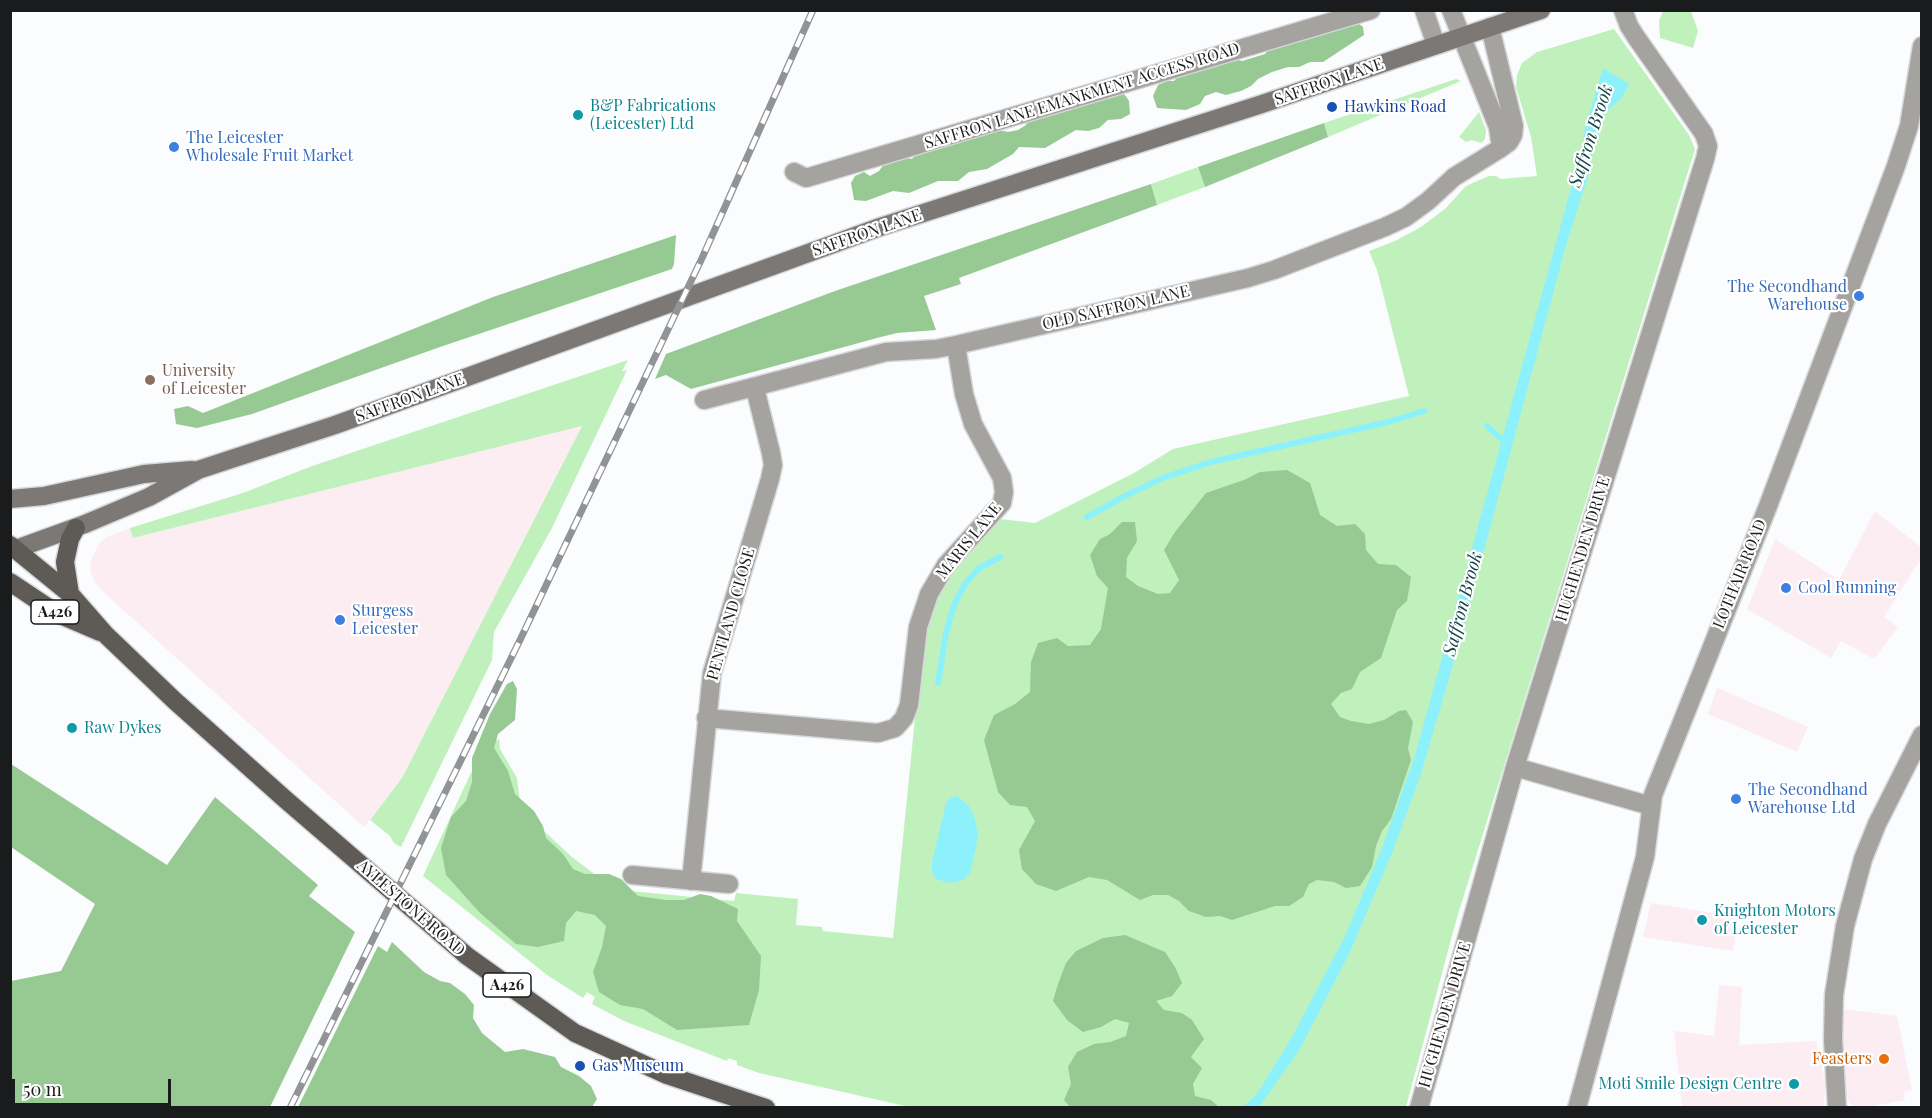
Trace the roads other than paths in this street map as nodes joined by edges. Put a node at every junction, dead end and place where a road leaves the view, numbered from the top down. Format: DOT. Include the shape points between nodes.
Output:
graph roads {
  1 [pos="1371,10"];
  2 [pos="1424,10"];
  3 [pos="1451,10"];
  4 [pos="1541,10"];
  5 [pos="1623,10"];
  6 [pos="1490,27"];
  7 [pos="1462,36"];
  8 [pos="1436,45"];
  9 [pos="1922,46"];
  10 [pos="1501,148"];
  11 [pos="794,172"];
  12 [pos="956,345"];
  13 [pos="755,388"];
  14 [pos="704,400"];
  15 [pos="198,470"];
  16 [pos="10,499"];
  17 [pos="76,528"];
  18 [pos="12,544"];
  19 [pos="10,582"];
  20 [pos="70,594"];
  21 [pos="105,634"];
  22 [pos="706,718"];
  23 [pos="1922,735"];
  24 [pos="1515,767"];
  25 [pos="1651,806"];
  26 [pos="633,876"];
  27 [pos="691,881"];
  28 [pos="729,884"];
  29 [pos="766,1107"];
  30 [pos="1419,1107"];
  31 [pos="1577,1107"];
  32 [pos="1838,1107"];
  1 -- 11 [label="street, SAFFRON LANE EMANKMENT ACCESS ROAD" via="806,178"];
  2 -- 8 [label="street"];
  3 -- 7 [label="street"];
  4 -- 6 [label="main road, SAFFRON LANE"];
  5 -- 24 [label="street, HUGHENDEN DRIVE" via="1629,26 1708,146"];
  6 -- 7 [label="main road, SAFFRON LANE"];
  6 -- 10 [label="street" via="1514,126 1509,142"];
  7 -- 8 [label="main road, SAFFRON LANE"];
  7 -- 10 [label="street" via="1498,127"];
  8 -- 15 [label="main road, SAFFRON LANE" via="880,227 346,421"];
  9 -- 25 [label="street, LOTHAIR ROAD" via="1903,146"];
  10 -- 12 [label="street, OLD SAFFRON LANE" via="1454,177 1401,219 1274,270"];
  12 -- 13 [label="street, OLD SAFFRON LANE" via="886,352"];
  12 -- 22 [label="street, MARIS LANE" via="973,424 1002,478 1004,492 1002,503 945,565 929,594 918,627 904,718 895,728 878,733"];
  13 -- 14 [label="street, OLD SAFFRON LANE"];
  13 -- 22 [label="street, PENTLAND CLOSE" via="773,465 717,654"];
  15 -- 16 [label="main road, SAFFRON LANE" via="144,474 44,496"];
  15 -- 17 [label="main road, SAFFRON LANE" via="149,497"];
  17 -- 18 [label="main road, SAFFRON LANE"];
  17 -- 20 [label="main road" via="65,562"];
  18 -- 20 [label="main road, AYLESTONE ROAD / A426"];
  19 -- 21 [label="main road, AYLESTONE ROAD / A426" via="58,614"];
  20 -- 21 [label="main road, AYLESTONE ROAD / A426"];
  21 -- 29 [label="main road, AYLESTONE ROAD / A426" via="285,800 467,956 520,996 575,1033 620,1055 667,1075"];
  22 -- 27 [label="street, PENTLAND CLOSE"];
  23 -- 32 [label="street" via="1877,824 1848,915 1834,995"];
  24 -- 25 [label="street"];
  24 -- 30 [label="street, HUGHENDEN DRIVE"];
  25 -- 31 [label="street, LOTHAIR ROAD" via="1645,857"];
  26 -- 27 [label="street"];
  27 -- 28 [label="street"];
}
